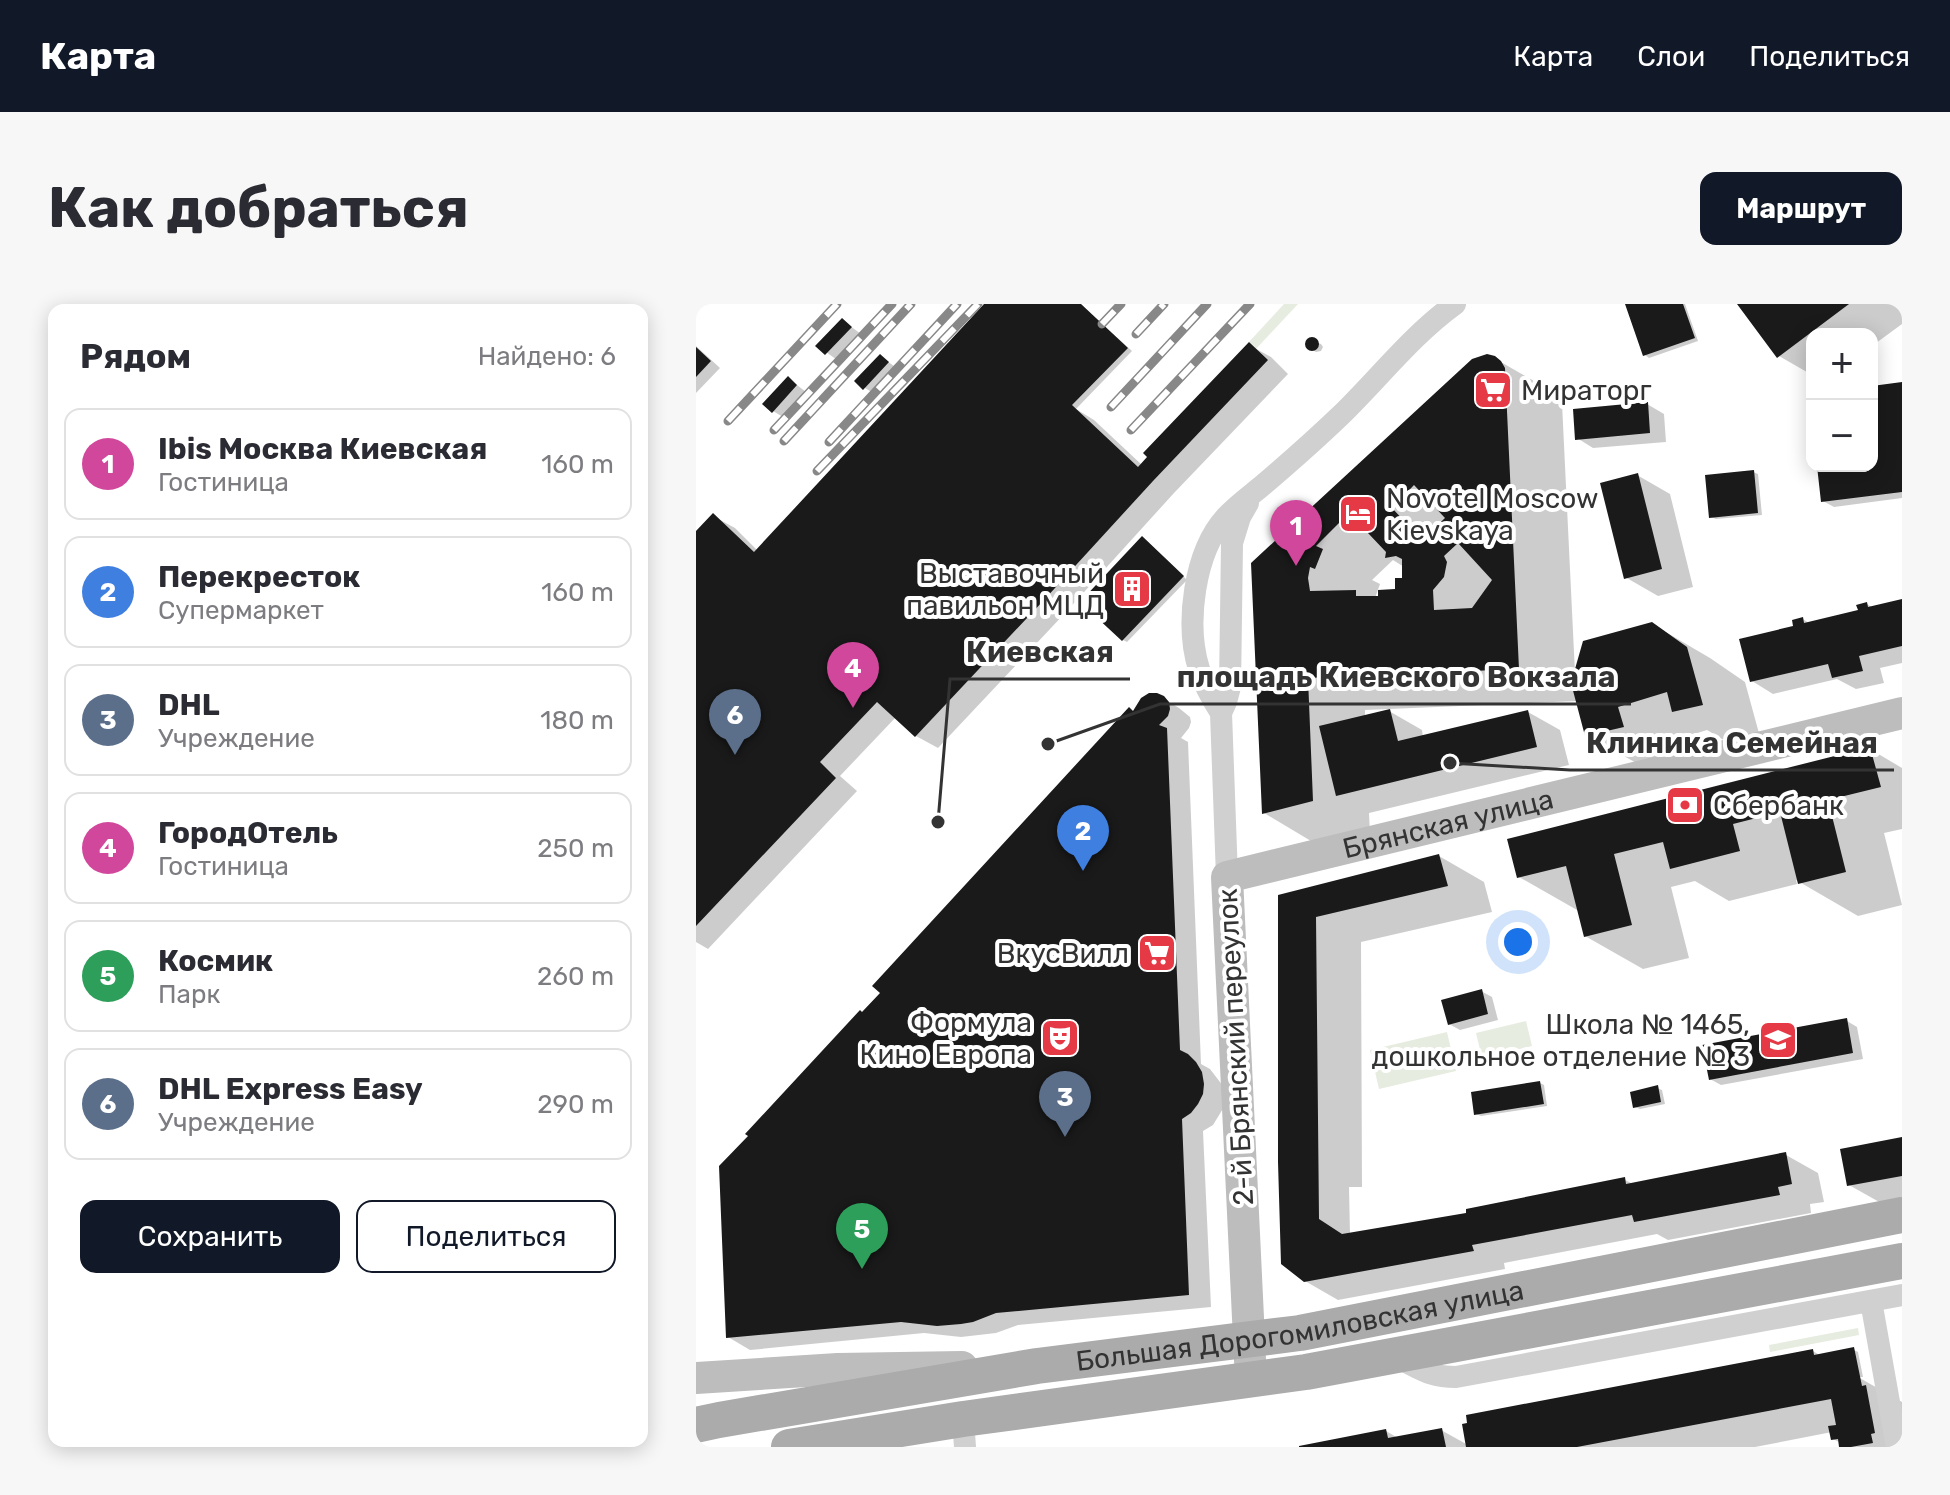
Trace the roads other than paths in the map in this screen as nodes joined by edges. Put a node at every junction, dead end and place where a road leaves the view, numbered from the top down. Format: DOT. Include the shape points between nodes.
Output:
graph roads {
  1 [pos="1455,304"];
  2 [pos="1255,492"];
  3 [pos="1193,633"];
  4 [pos="1230,641"];
  5 [pos="1221,713"];
  6 [pos="1902,713"];
  7 [pos="1227,877"];
  8 [pos="1902,1215"];
  9 [pos="1902,1261"];
  10 [pos="1902,1295"];
  11 [pos="1871,1301"];
  12 [pos="1386,1318"];
  13 [pos="1248,1341"];
  14 [pos="1391,1358"];
  15 [pos="1037,1366"];
  16 [pos="696,1378"];
  17 [pos="1251,1381"];
  18 [pos="696,1425"];
  19 [pos="964,1433"];
  20 [pos="789,1447"];
  21 [pos="1897,1447"];
  1 -- 2 [label="street"];
  2 -- 3 [label="street, 2-й Брянский переулок" via="1211,539 1194,600"];
  2 -- 4 [label="street, 2-й Брянский переулок" via="1232,543"];
  3 -- 4 [label="street" via="1214,622"];
  3 -- 5 [label="street, 2-й Брянский переулок" via="1198,668"];
  4 -- 5 [label="street, 2-й Брянский переулок" via="1230,687"];
  5 -- 7 [label="street, 2-й Брянский переулок"];
  6 -- 7 [label="street, Брянская улица"];
  7 -- 13 [label="street, 2-й Брянский переулок"];
  8 -- 12 [label="main road, Большая Дорогомиловская улица"];
  9 -- 14 [label="main road, Большая Дорогомиловская улица"];
  10 -- 11 [label="street"];
  11 -- 14 [label="street" via="1456,1377 1425,1373"];
  11 -- 21 [label="street"];
  12 -- 13 [label="main road, Большая Дорогомиловская улица"];
  12 -- 14 [label="street" via="1371,1327 1368,1342 1377,1354"];
  13 -- 15 [label="main road, Большая Дорогомиловская улица"];
  13 -- 17 [label="street, 2-й Брянский переулок"];
  14 -- 17 [label="main road, Большая Дорогомиловская улица"];
  15 -- 16 [label="street" via="838,1369"];
  15 -- 18 [label="main road, Большая Дорогомиловская улица"];
  17 -- 19 [label="main road, Большая Дорогомиловская улица"];
  19 -- 20 [label="main road, Большая Дорогомиловская улица"];
}
